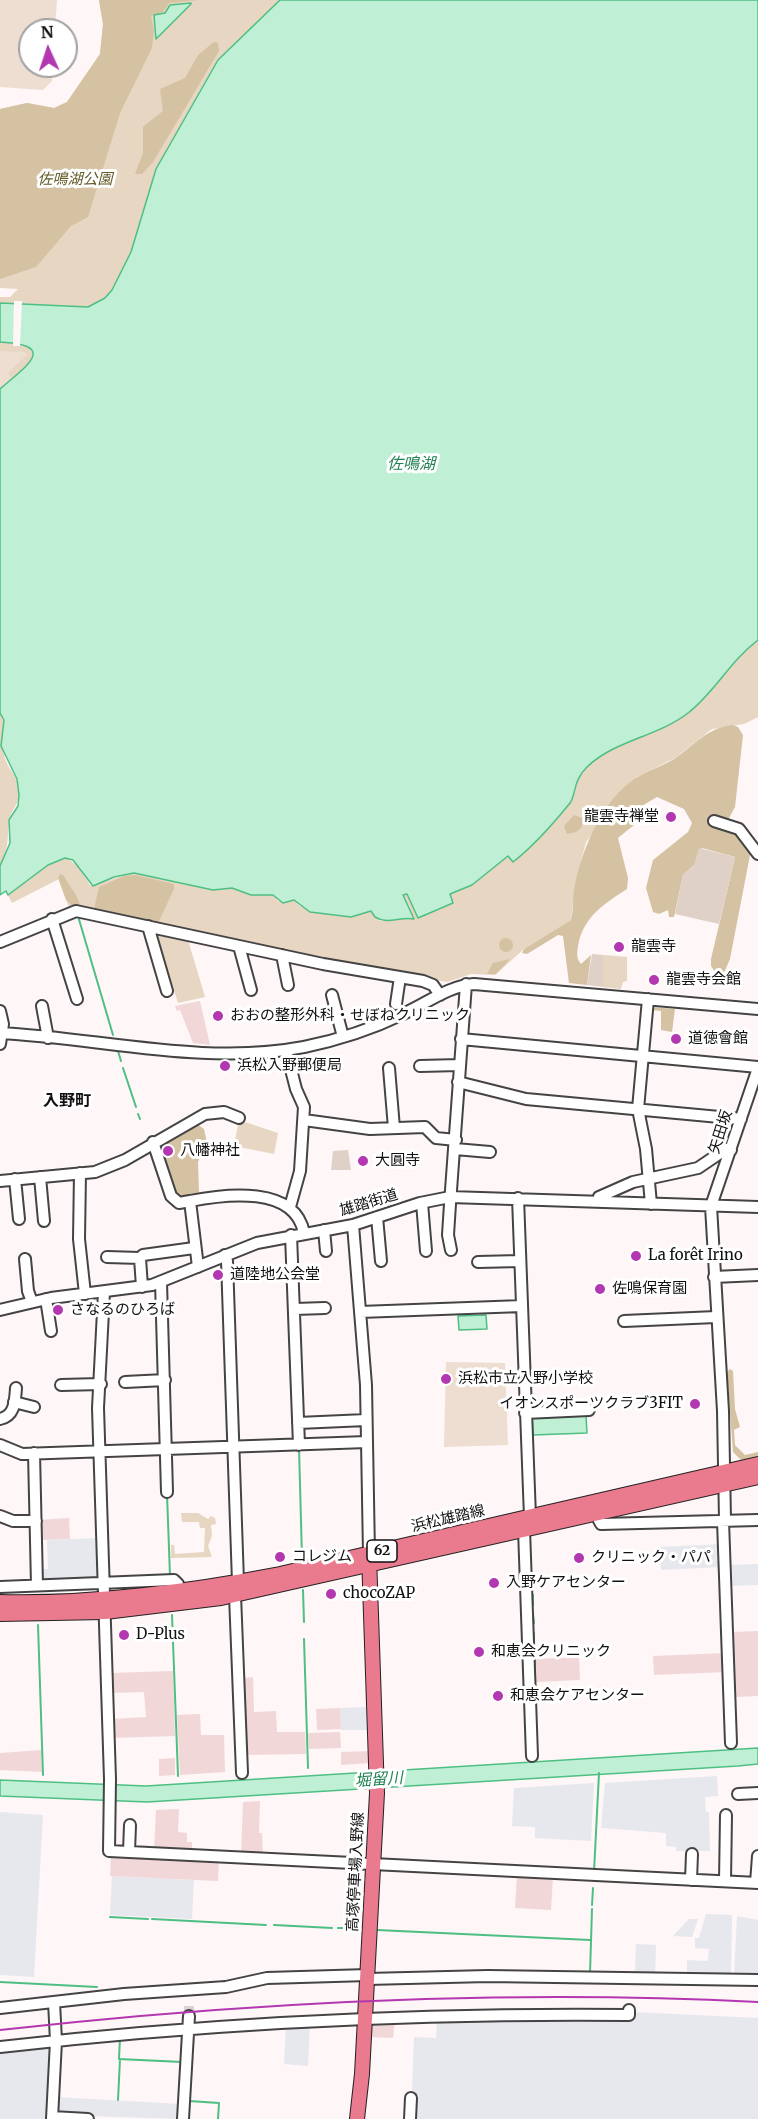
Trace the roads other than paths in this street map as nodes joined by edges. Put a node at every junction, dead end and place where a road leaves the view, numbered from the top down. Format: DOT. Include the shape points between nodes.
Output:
graph roads {
  1 [pos="714,821"];
  2 [pos="758,854"];
  3 [pos="52,919"];
  4 [pos="148,926"];
  5 [pos="0,942"];
  6 [pos="239,946"];
  7 [pos="282,955"];
  8 [pos="400,977"];
  9 [pos="466,984"];
  10 [pos="288,986"];
  11 [pos="250,990"];
  12 [pos="167,991"];
  13 [pos="332,995"];
  14 [pos="440,995"];
  15 [pos="77,999"];
  16 [pos="648,999"];
  17 [pos="396,1004"];
  18 [pos="42,1006"];
  19 [pos="758,1009"];
  20 [pos="0,1011"];
  21 [pos="1,1037"];
  22 [pos="343,1037"];
  23 [pos="48,1038"];
  24 [pos="461,1039"];
  25 [pos="286,1050"];
  26 [pos="643,1056"];
  27 [pos="459,1065"];
  28 [pos="420,1066"];
  29 [pos="758,1067"];
  30 [pos="389,1068"];
  31 [pos="458,1082"];
  32 [pos="754,1090"];
  33 [pos="638,1109"];
  34 [pos="239,1118"];
  35 [pos="741,1119"];
  36 [pos="304,1120"];
  37 [pos="394,1128"];
  38 [pos="153,1142"];
  39 [pos="455,1144"];
  40 [pos="731,1150"];
  41 [pos="490,1152"];
  42 [pos="80,1173"];
  43 [pos="40,1177"];
  44 [pos="650,1177"];
  45 [pos="15,1179"];
  46 [pos="0,1181"];
  47 [pos="450,1197"];
  48 [pos="518,1198"];
  49 [pos="190,1201"];
  50 [pos="599,1202"];
  51 [pos="422,1203"];
  52 [pos="651,1204"];
  53 [pos="711,1206"];
  54 [pos="290,1207"];
  55 [pos="758,1208"];
  56 [pos="377,1217"];
  57 [pos="19,1219"];
  58 [pos="44,1221"];
  59 [pos="352,1225"];
  60 [pos="324,1230"];
  61 [pos="304,1233"];
  62 [pos="291,1235"];
  63 [pos="194,1248"];
  64 [pos="451,1250"];
  65 [pos="326,1251"];
  66 [pos="426,1251"];
  67 [pos="225,1255"];
  68 [pos="106,1257"];
  69 [pos="140,1258"];
  70 [pos="26,1259"];
  71 [pos="381,1261"];
  72 [pos="520,1261"];
  73 [pos="478,1262"];
  74 [pos="198,1268"];
  75 [pos="758,1275"];
  76 [pos="714,1277"];
  77 [pos="161,1282"];
  78 [pos="142,1287"];
  79 [pos="105,1292"];
  80 [pos="85,1294"];
  81 [pos="46,1299"];
  82 [pos="32,1302"];
  83 [pos="522,1306"];
  84 [pos="325,1308"];
  85 [pos="295,1309"];
  86 [pos="0,1310"];
  87 [pos="360,1312"];
  88 [pos="716,1317"];
  89 [pos="624,1321"];
  90 [pos="51,1331"];
  91 [pos="165,1380"];
  92 [pos="125,1382"];
  93 [pos="101,1384"];
  94 [pos="61,1385"];
  95 [pos="16,1388"];
  96 [pos="14,1402"];
  97 [pos="34,1407"];
  98 [pos="589,1410"];
  99 [pos="525,1413"];
  100 [pos="0,1419"];
  101 [pos="366,1420"];
  102 [pos="298,1423"];
  103 [pos="367,1442"];
  104 [pos="299,1444"];
  105 [pos="0,1445"];
  106 [pos="233,1447"];
  107 [pos="166,1449"];
  108 [pos="100,1451"];
  109 [pos="34,1454"];
  110 [pos="758,1464"];
  111 [pos="758,1477"];
  112 [pos="724,1478"];
  113 [pos="167,1492"];
  114 [pos="595,1513"];
  115 [pos="0,1516"];
  116 [pos="724,1520"];
  117 [pos="758,1520"];
  118 [pos="36,1521"];
  119 [pos="527,1523"];
  120 [pos="369,1558"];
  121 [pos="104,1583"];
  122 [pos="37,1586"];
  123 [pos="0,1587"];
  124 [pos="237,1588"];
  125 [pos="180,1592"];
  126 [pos="0,1602"];
  127 [pos="105,1606"];
  128 [pos="0,1614"];
  129 [pos="731,1743"];
  130 [pos="532,1756"];
  131 [pos="242,1773"];
  132 [pos="758,1793"];
  133 [pos="738,1794"];
  134 [pos="726,1815"];
  135 [pos="130,1826"];
  136 [pos="129,1852"];
  137 [pos="692,1854"];
  138 [pos="758,1856"];
  139 [pos="373,1864"];
  140 [pos="691,1880"];
  141 [pos="725,1881"];
  142 [pos="757,1883"];
  143 [pos="368,1977"];
  144 [pos="758,1980"];
  145 [pos="54,2002"];
  146 [pos="0,2008"];
  147 [pos="629,2010"];
  148 [pos="189,2016"];
  149 [pos="366,2018"];
  150 [pos="188,2028"];
  151 [pos="56,2041"];
  152 [pos="0,2047"];
  153 [pos="411,2098"];
  154 [pos="52,2118"];
  155 [pos="88,2119"];
  156 [pos="183,2119"];
  157 [pos="357,2119"];
  158 [pos="410,2119"];
  1 -- 2 [label="street" via="739,829"];
  3 -- 4 [label="street" via="76,911"];
  3 -- 5 [label="street"];
  3 -- 15 [label="street"];
  4 -- 6 [label="street"];
  4 -- 12 [label="street"];
  6 -- 7 [label="street"];
  6 -- 11 [label="street"];
  7 -- 8 [label="street"];
  7 -- 10 [label="street"];
  8 -- 14 [label="street" via="429,982"];
  8 -- 17 [label="street"];
  9 -- 14 [label="street"];
  9 -- 16 [label="street"];
  9 -- 24 [label="street"];
  13 -- 22 [label="street"];
  14 -- 22 [label="street" via="392,1020"];
  16 -- 19 [label="street"];
  16 -- 26 [label="street"];
  18 -- 23 [label="street"];
  20 -- 21 [label="street"];
  21 -- 23 [label="street"];
  22 -- 25 [label="street"];
  23 -- 25 [label="street" via="224,1053"];
  24 -- 26 [label="street"];
  24 -- 27 [label="street"];
  25 -- 36 [label="street" via="303,1101"];
  26 -- 29 [label="street"];
  26 -- 33 [label="street"];
  27 -- 28 [label="street"];
  27 -- 31 [label="street"];
  29 -- 32 [label="street, 矢田坂"];
  30 -- 37 [label="street"];
  31 -- 33 [label="street" via="521,1098"];
  31 -- 39 [label="street"];
  32 -- 35 [label="street, 矢田坂"];
  33 -- 35 [label="street"];
  33 -- 44 [label="street"];
  34 -- 38 [label="street" via="211,1112"];
  35 -- 40 [label="street, 矢田坂"];
  36 -- 37 [label="street" via="370,1129"];
  36 -- 54 [label="street" via="300,1171"];
  37 -- 39 [label="street" via="424,1127 436,1138"];
  38 -- 42 [label="street" via="125,1160 95,1172"];
  38 -- 49 [label="street" via="171,1196 179,1203"];
  39 -- 41 [label="street"];
  39 -- 47 [label="street"];
  40 -- 44 [label="street" via="726,1149 698,1168"];
  40 -- 53 [label="street, 矢田坂"];
  42 -- 43 [label="street"];
  42 -- 80 [label="street" via="79,1239"];
  43 -- 45 [label="street"];
  43 -- 58 [label="street"];
  44 -- 50 [label="street" via="612,1190"];
  44 -- 52 [label="street"];
  45 -- 46 [label="street"];
  45 -- 57 [label="street"];
  47 -- 48 [label="street, 雄踏街道"];
  47 -- 51 [label="street, 雄踏街道"];
  47 -- 64 [label="street"];
  48 -- 50 [label="street, 雄踏街道"];
  48 -- 72 [label="street"];
  49 -- 54 [label="street" via="243,1197 283,1202"];
  49 -- 63 [label="street"];
  50 -- 52 [label="street, 雄踏街道"];
  51 -- 56 [label="street, 雄踏街道"];
  51 -- 66 [label="street"];
  52 -- 53 [label="street, 雄踏街道"];
  53 -- 55 [label="street, 雄踏街道"];
  53 -- 76 [label="street"];
  54 -- 61 [label="street"];
  56 -- 59 [label="street, 雄踏街道"];
  56 -- 71 [label="street"];
  59 -- 60 [label="street, 雄踏街道"];
  59 -- 87 [label="street"];
  60 -- 61 [label="street, 雄踏街道"];
  60 -- 65 [label="street"];
  61 -- 62 [label="street, 雄踏街道"];
  62 -- 67 [label="street, 雄踏街道"];
  62 -- 85 [label="street"];
  63 -- 69 [label="street"];
  63 -- 74 [label="street"];
  67 -- 74 [label="street, 雄踏街道"];
  67 -- 106 [label="street"];
  68 -- 69 [label="street"];
  69 -- 78 [label="street"];
  70 -- 82 [label="street"];
  72 -- 73 [label="street"];
  72 -- 83 [label="street"];
  74 -- 77 [label="street, 雄踏街道"];
  75 -- 76 [label="street"];
  76 -- 88 [label="street"];
  77 -- 78 [label="street, 雄踏街道"];
  77 -- 91 [label="street"];
  78 -- 79 [label="street, 雄踏街道"];
  79 -- 80 [label="street, 雄踏街道"];
  79 -- 93 [label="street"];
  80 -- 81 [label="street, 雄踏街道"];
  81 -- 82 [label="street, 雄踏街道"];
  81 -- 90 [label="street"];
  82 -- 86 [label="street, 雄踏街道"];
  83 -- 87 [label="street"];
  83 -- 99 [label="street"];
  84 -- 85 [label="street"];
  85 -- 102 [label="street"];
  87 -- 101 [label="street"];
  88 -- 89 [label="street"];
  88 -- 112 [label="street"];
  91 -- 92 [label="street"];
  91 -- 107 [label="street"];
  93 -- 94 [label="street"];
  93 -- 108 [label="street"];
  95 -- 96 [label="street"];
  96 -- 97 [label="street"];
  96 -- 100 [label="street" via="10,1415"];
  98 -- 99 [label="street"];
  99 -- 119 [label="street"];
  101 -- 102 [label="street"];
  101 -- 103 [label="street"];
  102 -- 104 [label="street"];
  103 -- 104 [label="street"];
  103 -- 120 [label="street"];
  104 -- 106 [label="street"];
  105 -- 109 [label="street" via="20,1454"];
  106 -- 107 [label="street"];
  106 -- 124 [label="street"];
  107 -- 108 [label="street"];
  107 -- 113 [label="street"];
  108 -- 109 [label="street"];
  108 -- 121 [label="street"];
  109 -- 118 [label="street"];
  110 -- 112 [label="main road, 浜松雄踏線 / 62"];
  111 -- 112 [label="main road, 浜松雄踏線 / 62"];
  112 -- 114 [label="main road, 浜松雄踏線 / 62"];
  112 -- 116 [label="street"];
  112 -- 119 [label="main road, 浜松雄踏線 / 62"];
  114 -- 116 [label="street" via="601,1524"];
  114 -- 119 [label="main road, 浜松雄踏線 / 62"];
  115 -- 118 [label="street" via="13,1521"];
  116 -- 117 [label="street"];
  116 -- 129 [label="street"];
  118 -- 122 [label="street"];
  119 -- 120 [label="main road, 浜松雄踏線 / 62"];
  119 -- 130 [label="street"];
  120 -- 124 [label="main road, 浜松雄踏線 / 62"];
  120 -- 139 [label="main road, 高塚停車場入野線" via="377,1793"];
  121 -- 122 [label="street"];
  121 -- 125 [label="street" via="174,1580"];
  121 -- 127 [label="street"];
  122 -- 123 [label="street"];
  124 -- 125 [label="main road, 浜松雄踏線 / 62"];
  124 -- 127 [label="main road, 浜松雄踏線 / 62" via="171,1606"];
  124 -- 131 [label="street"];
  125 -- 127 [label="main road, 浜松雄踏線 / 62"];
  126 -- 127 [label="main road, 浜松雄踏線 / 62"];
  127 -- 128 [label="main road, 浜松雄踏線 / 62"];
  127 -- 136 [label="street" via="110,1851"];
  132 -- 133 [label="street"];
  134 -- 141 [label="street"];
  135 -- 136 [label="street"];
  136 -- 139 [label="street"];
  137 -- 140 [label="street"];
  138 -- 142 [label="street"];
  139 -- 140 [label="street"];
  139 -- 143 [label="main road, 高塚停車場入野線"];
  140 -- 141 [label="street"];
  141 -- 142 [label="street"];
  143 -- 144 [label="street"];
  143 -- 145 [label="street" via="276,1977 190,1995"];
  143 -- 149 [label="main road, 高塚停車場入野線"];
  145 -- 146 [label="street"];
  145 -- 151 [label="street"];
  147 -- 149 [label="street" via="629,2015 444,2014"];
  148 -- 150 [label="street"];
  149 -- 150 [label="street"];
  149 -- 157 [label="main road, 高塚停車場入野線"];
  150 -- 151 [label="street"];
  150 -- 156 [label="street"];
  151 -- 152 [label="street"];
  151 -- 154 [label="street"];
  153 -- 158 [label="street"];
  154 -- 155 [label="street"];
}
